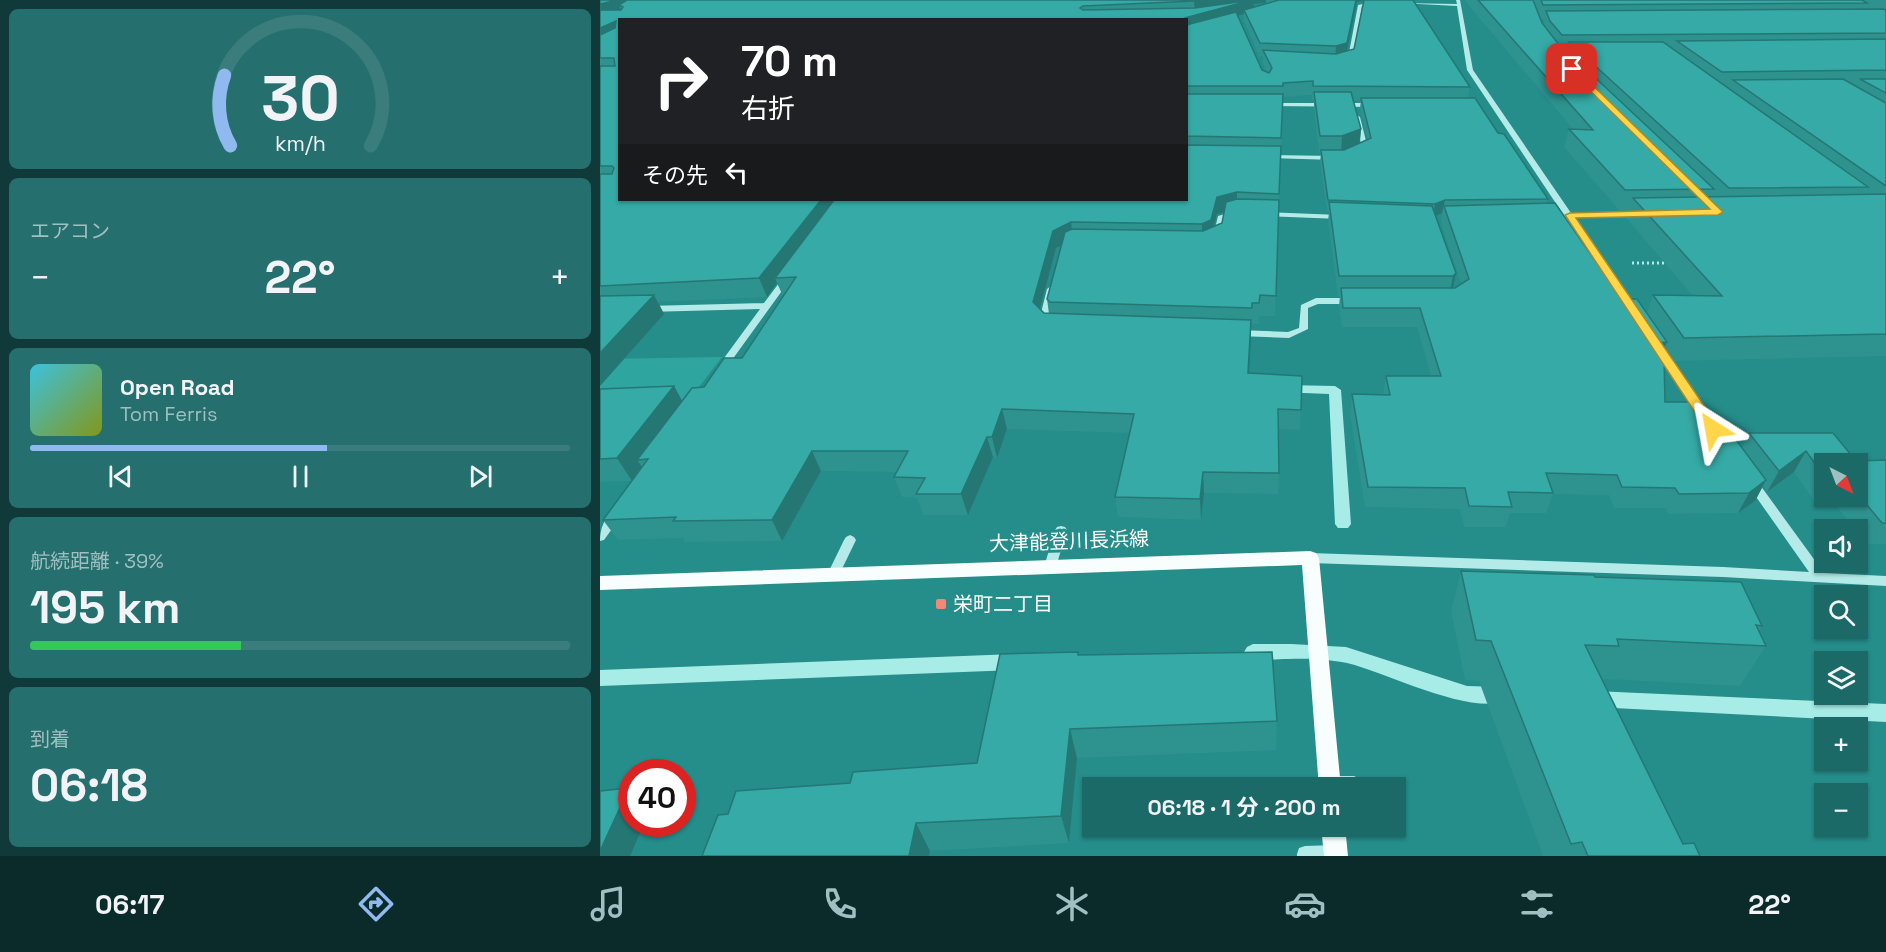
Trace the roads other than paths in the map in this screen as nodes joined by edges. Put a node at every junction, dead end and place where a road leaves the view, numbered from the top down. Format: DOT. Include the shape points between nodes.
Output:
graph roads {
  1 [pos="1387,2"];
  2 [pos="1399,3"];
  3 [pos="1458,3"];
  4 [pos="1342,61"];
  5 [pos="1257,104"];
  6 [pos="1354,105"];
  7 [pos="1377,105"];
  8 [pos="1485,105"];
  9 [pos="1494,107"];
  10 [pos="1508,108"];
  11 [pos="1354,153"];
  12 [pos="1258,157"];
  13 [pos="1342,158"];
  14 [pos="1247,213"];
  15 [pos="1649,213"];
  16 [pos="1258,214"];
  17 [pos="1570,215"];
  18 [pos="1545,216"];
  19 [pos="1347,217"];
  20 [pos="1210,243"];
  21 [pos="795,267"];
  22 [pos="1054,280"];
  23 [pos="1361,301"];
  24 [pos="767,306"];
  25 [pos="636,309"];
  26 [pos="1641,323"];
  27 [pos="1063,328"];
  28 [pos="1303,329"];
  29 [pos="1230,333"];
  30 [pos="1647,333"];
  31 [pos="1313,335"];
  32 [pos="711,383"];
  33 [pos="1719,438"];
  34 [pos="1747,476"];
  35 [pos="612,516"];
  36 [pos="1061,530"];
  37 [pos="600,537"];
  38 [pos="850,540"];
  39 [pos="1310,558"];
  40 [pos="1050,567"];
  41 [pos="833,575"];
  42 [pos="1819,576"];
  43 [pos="1886,581"];
  44 [pos="600,583"];
  45 [pos="1329,777"];
  46 [pos="1334,837"];
  47 [pos="1305,854"];
  48 [pos="1336,854"];
  1 -- 4 [label="street" via="1360,5 1350,59"];
  2 -- 3 [label="street"];
  3 -- 9 [label="street" via="1470,70"];
  5 -- 6 [label="street"];
  6 -- 7 [label="street"];
  6 -- 11 [label="street" via="1365,148"];
  8 -- 9 [label="street"];
  9 -- 10 [label="street"];
  9 -- 17 [label="street"];
  12 -- 13 [label="street"];
  14 -- 20 [label="street" via="1221,218 1217,240"];
  15 -- 17 [label="street"];
  16 -- 19 [label="street"];
  17 -- 18 [label="street"];
  17 -- 26 [label="street"];
  21 -- 24 [label="street"];
  22 -- 27 [label="street" via="1043,321 1051,328"];
  23 -- 28 [label="street" via="1316,301 1305,307"];
  24 -- 25 [label="street"];
  24 -- 32 [label="street"];
  28 -- 29 [label="street" via="1289,335"];
  28 -- 31 [label="street"];
  30 -- 33 [label="street"];
  34 -- 42 [label="street"];
  35 -- 37 [label="street"];
  36 -- 40 [label="street"];
  38 -- 41 [label="street"];
  39 -- 40 [label="main road, 大津能登川長浜線"];
  39 -- 42 [label="street"];
  39 -- 45 [label="main road"];
  40 -- 41 [label="main road, 大津能登川長浜線"];
  41 -- 44 [label="main road, 大津能登川長浜線"];
  42 -- 43 [label="street"];
  46 -- 48 [label="main road"];
  47 -- 48 [label="street"];
}
